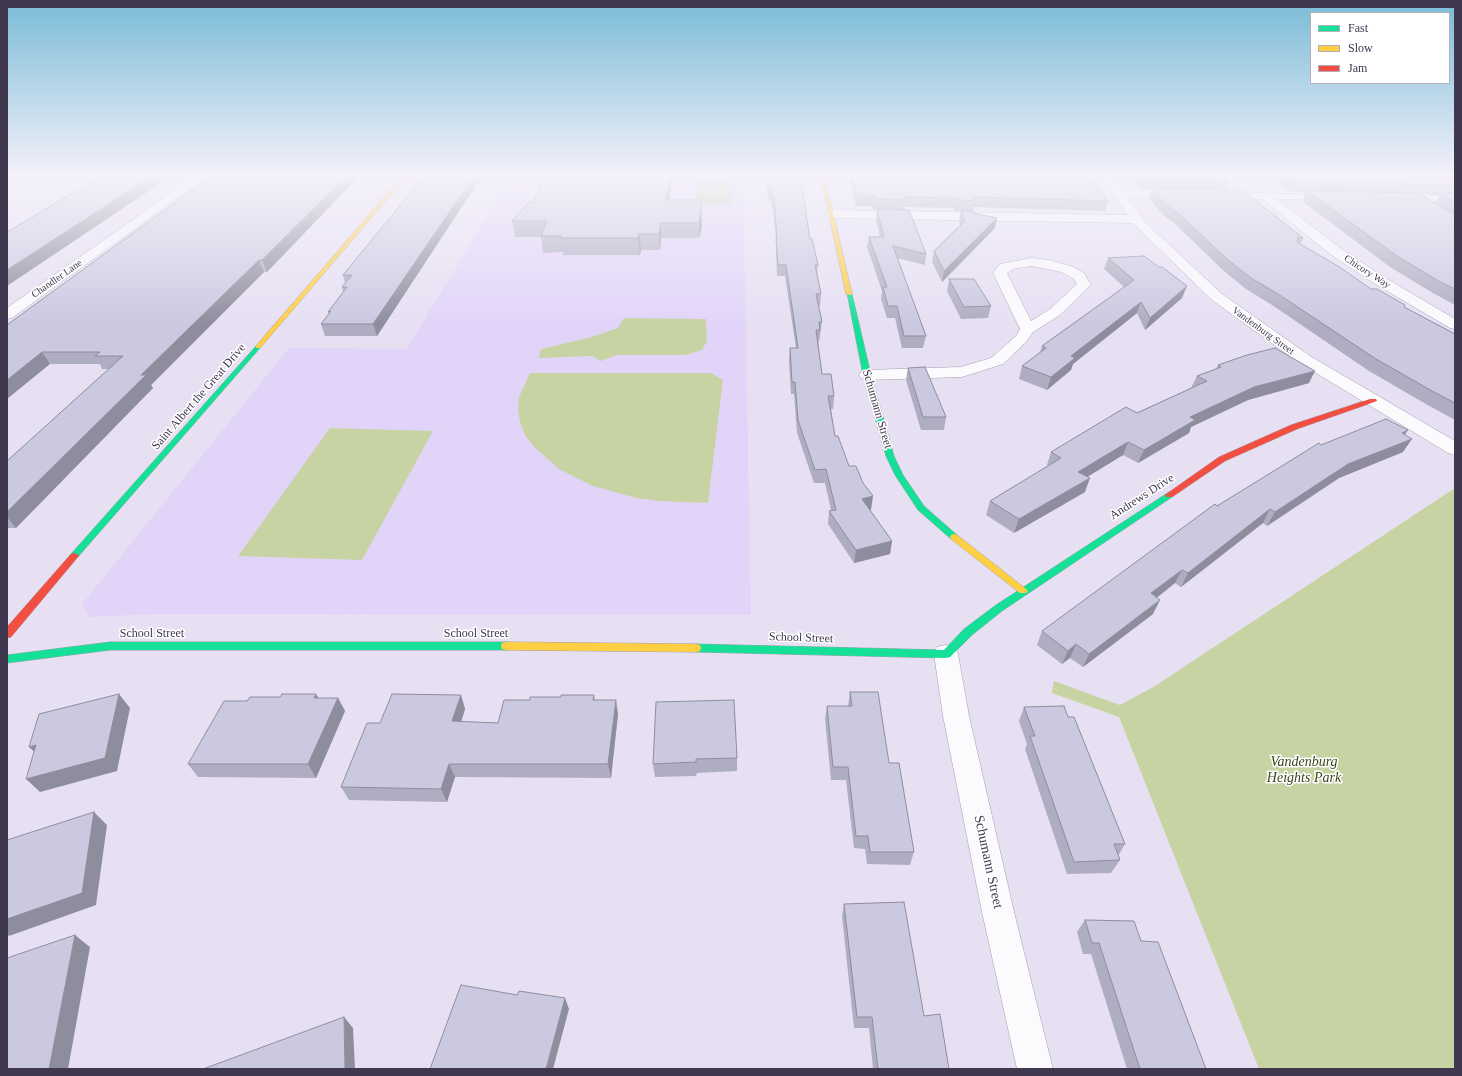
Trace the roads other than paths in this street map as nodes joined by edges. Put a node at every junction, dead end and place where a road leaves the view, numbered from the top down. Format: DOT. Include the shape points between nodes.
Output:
graph roads {
  1 [pos="134,224"];
  2 [pos="364,224"];
  3 [pos="833,224"];
  4 [pos="1141,224"];
  5 [pos="1301,224"];
  6 [pos="7,315"];
  7 [pos="1455,325"];
  8 [pos="1028,329"];
  9 [pos="867,375"];
  10 [pos="1374,401"];
  11 [pos="1455,449"];
  12 [pos="1023,591"];
  13 [pos="7,634"];
  14 [pos="946,654"];
  15 [pos="7,659"];
  16 [pos="1035,1069"];
  1 -- 6 [label="street, Chandler Lane"];
  2 -- 13 [label="street, Saint Albert the Great Drive"];
  3 -- 9 [label="street, Schumann Street"];
  4 -- 10 [label="street, Vandenburg Street" via="1216,297 1285,347"];
  5 -- 7 [label="street, Chicory Way" via="1377,279"];
  8 -- 8 [label="street" via="1055,312 1084,285 1079,276 1062,267 1039,262 1016,264 1002,270 1000,273"];
  8 -- 9 [label="street" via="997,361 962,372"];
  9 -- 12 [label="street, Schumann Street" via="890,456 921,508 941,527"];
  10 -- 11 [label="street, Vandenburg Street"];
  10 -- 12 [label="street, Andrews Drive" via="1294,427 1222,459"];
  12 -- 14 [label="street, Andrews Drive" via="968,632"];
  14 -- 15 [label="street, School Street" via="606,646 110,646"];
  14 -- 16 [label="street, Schumann Street" via="951,690 998,912"];
}
